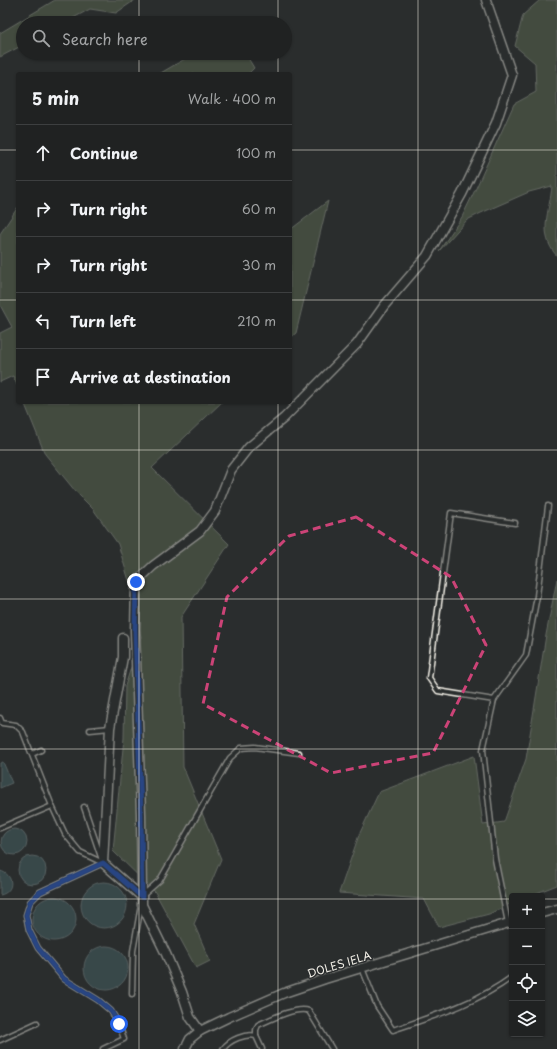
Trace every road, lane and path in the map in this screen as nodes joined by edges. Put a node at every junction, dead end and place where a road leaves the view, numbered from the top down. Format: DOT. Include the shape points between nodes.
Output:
graph roads {
  1 [pos="486,0"];
  2 [pos="548,506"];
  3 [pos="515,523"];
  4 [pos="123,638"];
  5 [pos="494,700"];
  6 [pos="0,718"];
  7 [pos="110,728"];
  8 [pos="90,730"];
  9 [pos="41,750"];
  10 [pos="299,753"];
  11 [pos="32,754"];
  12 [pos="52,806"];
  13 [pos="84,807"];
  14 [pos="0,828"];
  15 [pos="103,863"];
  16 [pos="142,897"];
  17 [pos="557,909"];
  18 [pos="545,912"];
  19 [pos="509,919"];
  20 [pos="509,923"];
  21 [pos="362,968"];
  22 [pos="509,979"];
  23 [pos="132,994"];
  24 [pos="37,1023"];
  25 [pos="200,1031"];
  26 [pos="256,1036"];
  27 [pos="0,1040"];
  28 [pos="103,1049"];
  29 [pos="185,1049"];
  30 [pos="223,1049"];
  31 [pos="262,1049"];
  32 [pos="332,1049"];
  1 -- 16 [label="street" via="512,75 496,123 462,194 427,256 384,306 357,344 284,418 249,447 230,470 215,511 200,531 136,582"];
  2 -- 5 [label="lane" via="537,596 526,655"];
  3 -- 5 [label="lane" via="451,513 429,678 438,691"];
  4 -- 7 [label="street" via="123,657"];
  5 -- 19 [label="lane" via="483,750 495,859"];
  6 -- 11 [label="lane" via="2,723 16,725 23,732"];
  7 -- 8 [label="lane"];
  7 -- 15 [label="street"];
  9 -- 11 [label="lane"];
  10 -- 16 [label="lane" via="255,747 241,748 230,758 160,880"];
  11 -- 12 [label="lane"];
  12 -- 14 [label="lane"];
  12 -- 15 [label="lane" via="65,834 80,852"];
  13 -- 15 [label="lane"];
  15 -- 16 [label="street"];
  15 -- 28 [label="lane" via="40,892 30,902 26,915 29,930 38,948 64,979 98,1000 111,1011 119,1024 124,1039"];
  16 -- 23 [label="lane" via="133,951"];
  16 -- 25 [label="street" via="142,905 166,954 190,1017"];
  17 -- 18 [label="street"];
  20 -- 21 [label="street, DOLES IELA"];
  21 -- 22 [label="lane" via="377,1006 393,1030 464,1005"];
  21 -- 25 [label="street, DOLES IELA" via="278,996"];
  24 -- 27 [label="lane"];
  25 -- 29 [label="street, DOLES IELA" via="190,1039"];
  26 -- 30 [label="lane" via="250,1034 227,1044"];
  26 -- 31 [label="lane"];
  26 -- 32 [label="lane" via="258,1025 304,1009 309,1011"];
}
